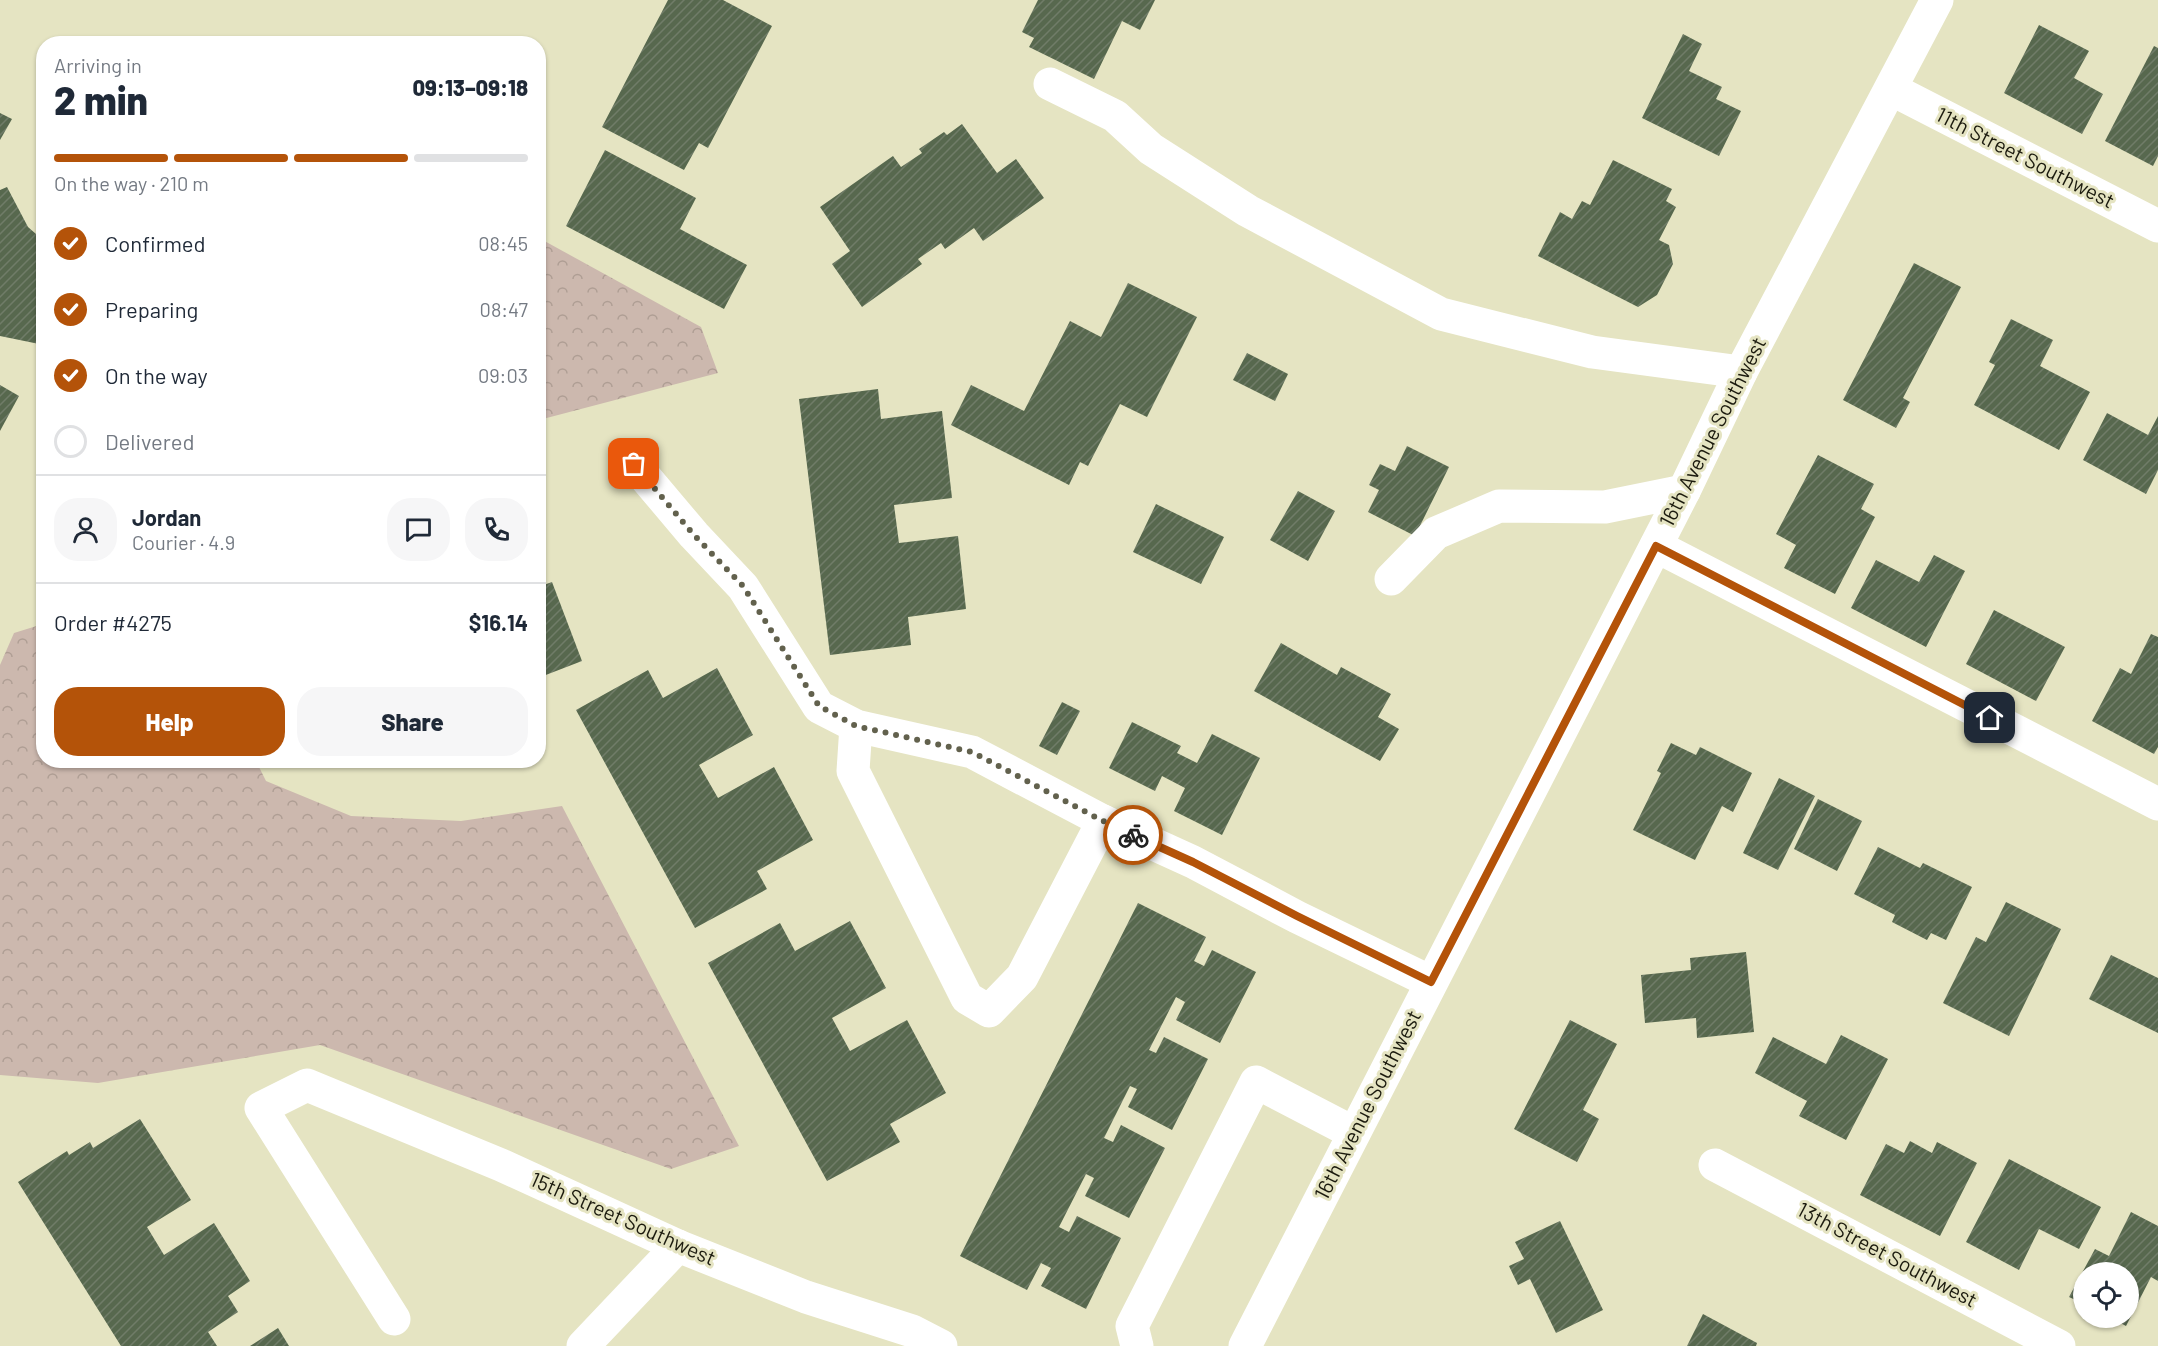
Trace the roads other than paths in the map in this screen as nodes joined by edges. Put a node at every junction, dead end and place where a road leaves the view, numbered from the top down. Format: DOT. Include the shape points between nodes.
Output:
graph roads {
  1 [pos="1937,0"];
  2 [pos="1050,84"];
  3 [pos="1891,89"];
  4 [pos="2158,226"];
  5 [pos="1741,372"];
  6 [pos="634,464"];
  7 [pos="1684,491"];
  8 [pos="1656,546"];
  9 [pos="1391,579"];
  10 [pos="856,726"];
  11 [pos="2158,804"];
  12 [pos="1103,821"];
  13 [pos="1431,982"];
  14 [pos="1354,1134"];
  15 [pos="1715,1165"];
  16 [pos="678,1246"];
  17 [pos="394,1319"];
  18 [pos="583,1346"];
  19 [pos="941,1346"];
  20 [pos="1137,1346"];
  21 [pos="1245,1346"];
  22 [pos="2059,1346"];
  1 -- 3 [label="street, 16th Avenue Southwest"];
  2 -- 5 [label="street" via="1115,116 1151,149 1248,210 1441,314 1592,352"];
  3 -- 4 [label="street, 11th Street Southwest"];
  3 -- 5 [label="street, 16th Avenue Southwest"];
  5 -- 7 [label="street, 16th Avenue Southwest"];
  6 -- 10 [label="street" via="743,586 819,706"];
  7 -- 8 [label="street, 16th Avenue Southwest"];
  7 -- 9 [label="street" via="1605,507 1499,506 1436,533"];
  8 -- 11 [label="street"];
  8 -- 13 [label="street, 16th Avenue Southwest"];
  10 -- 12 [label="street" via="972,752"];
  10 -- 12 [label="street" via="853,771 967,998 989,1011 1022,977"];
  12 -- 13 [label="street"];
  13 -- 14 [label="street, 16th Avenue Southwest"];
  14 -- 20 [label="street" via="1257,1082 1132,1326"];
  14 -- 21 [label="street, 16th Avenue Southwest"];
  15 -- 22 [label="street, 13th Street Southwest"];
  16 -- 17 [label="street, 15th Street Southwest" via="501,1165 307,1085 261,1108"];
  16 -- 18 [label="street"];
  16 -- 19 [label="street, 15th Street Southwest" via="806,1298 912,1331"];
}
